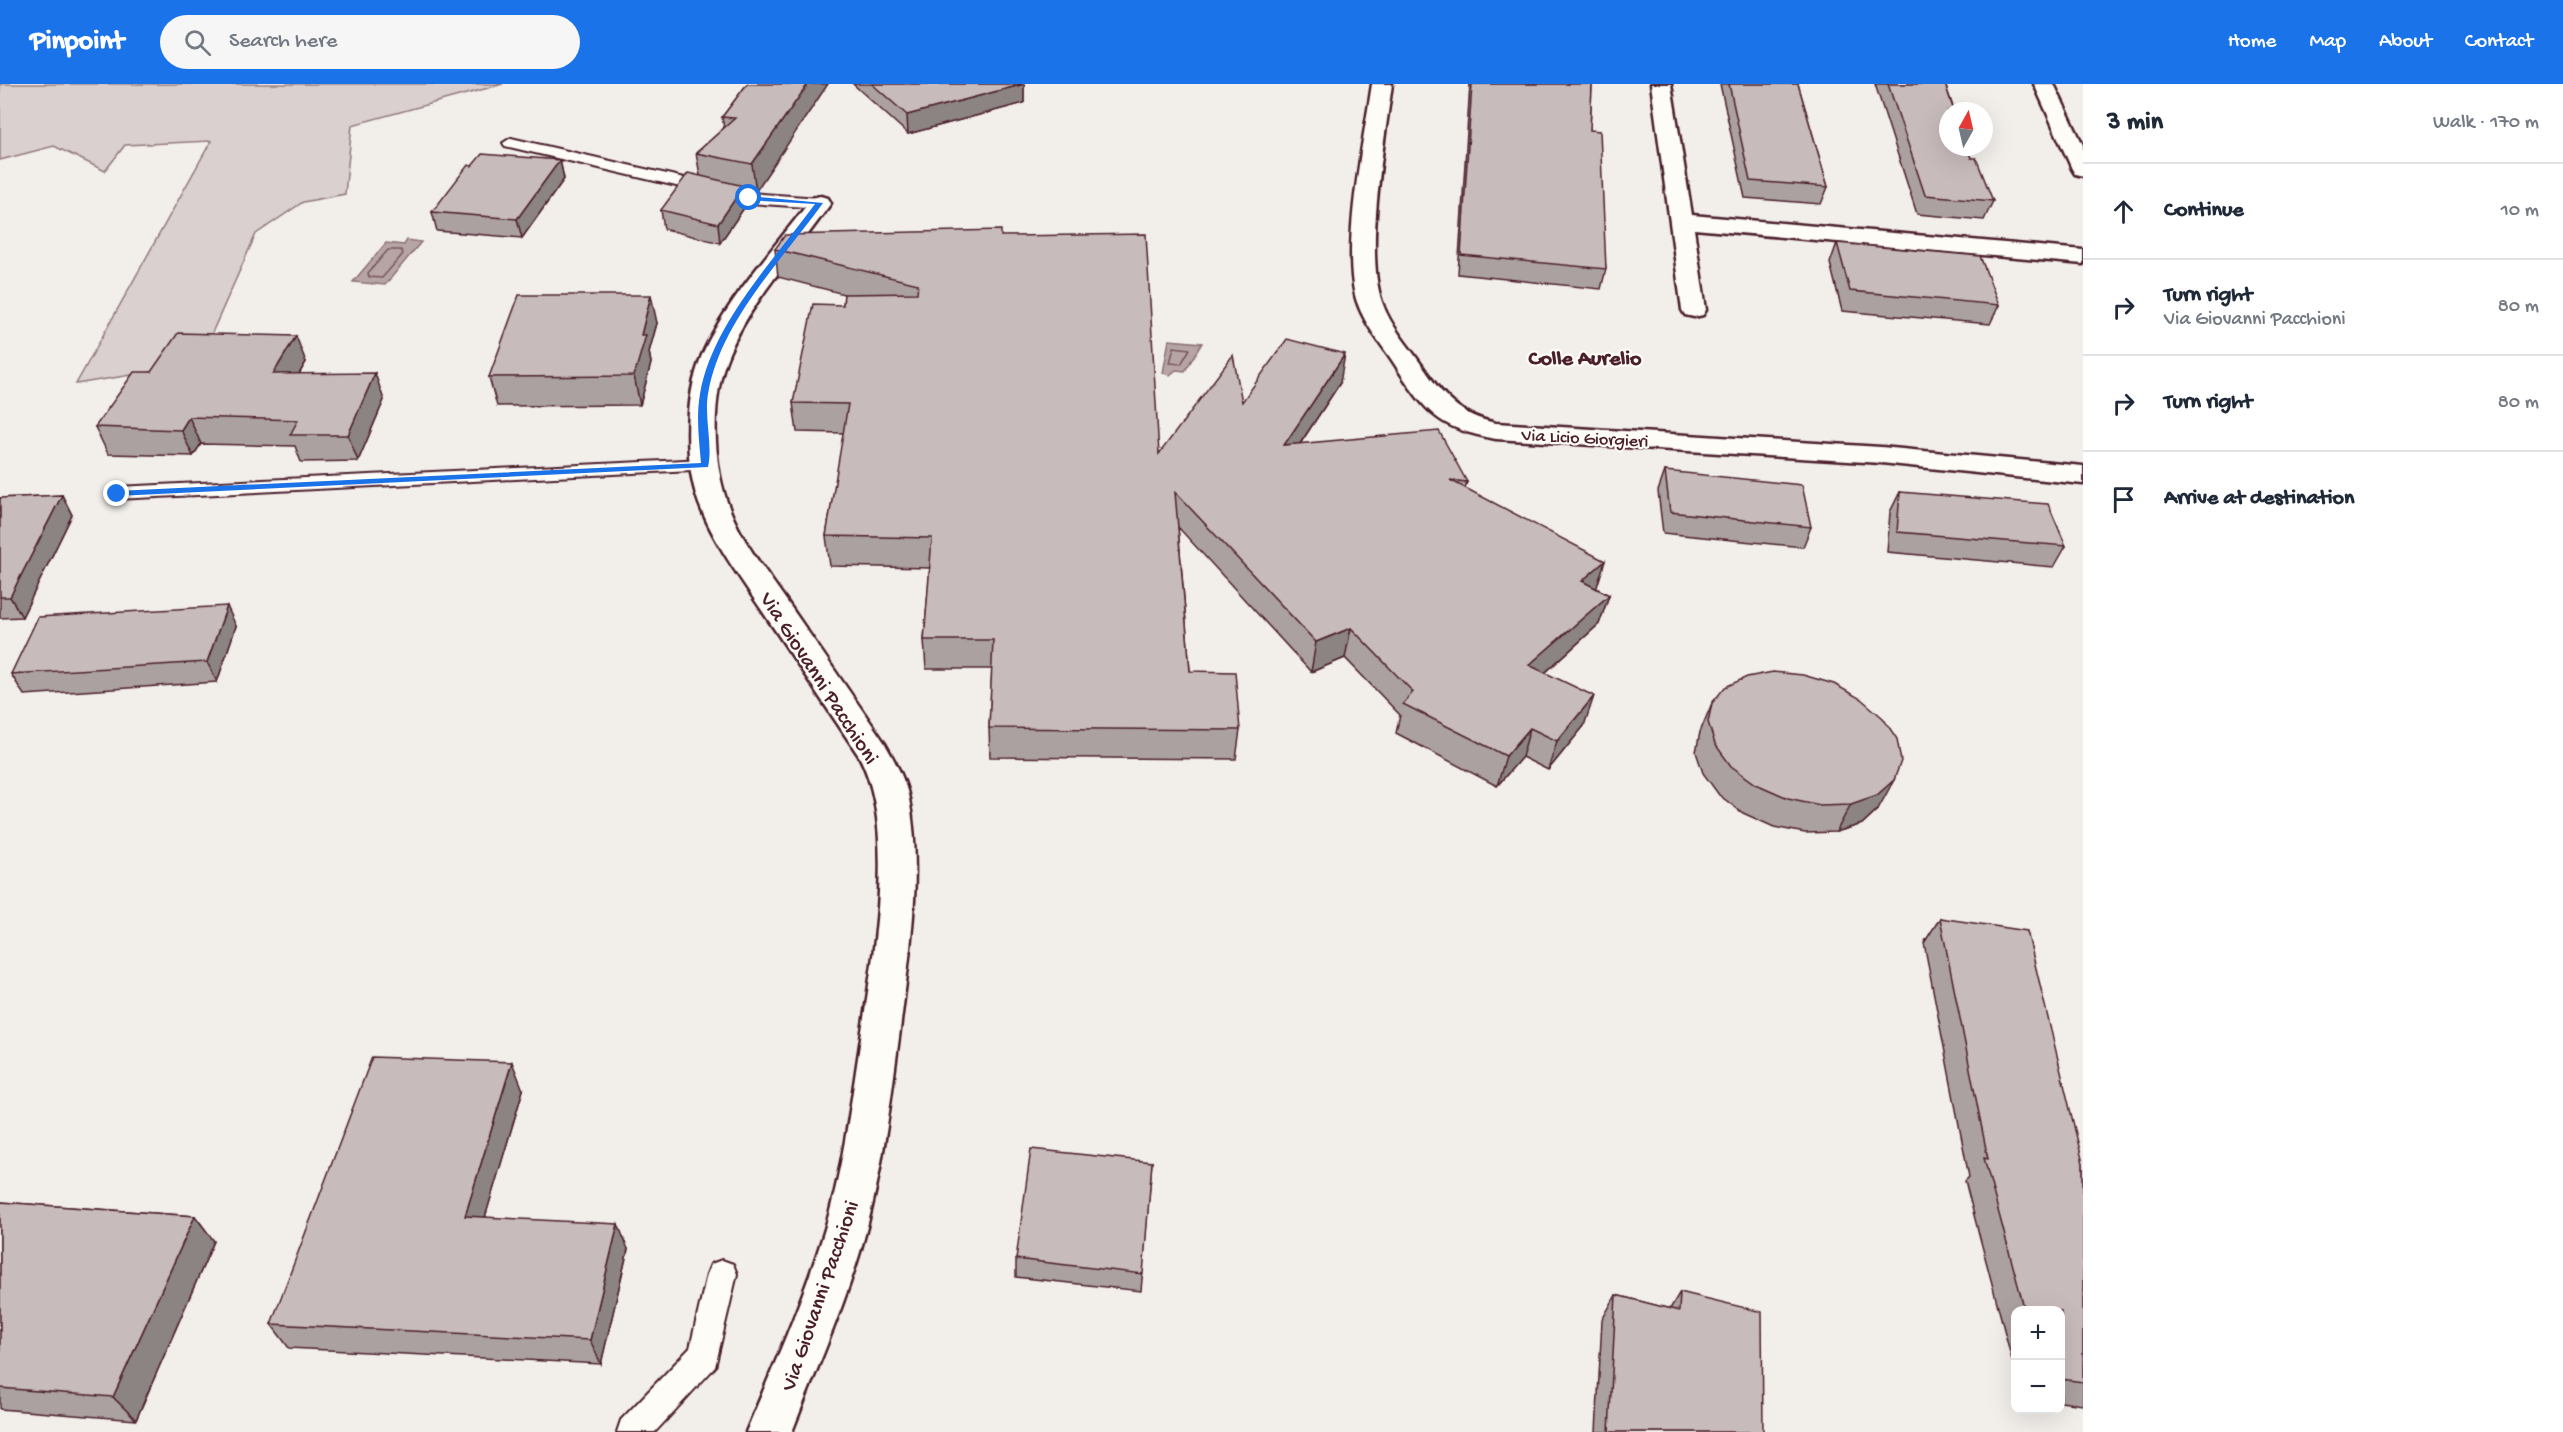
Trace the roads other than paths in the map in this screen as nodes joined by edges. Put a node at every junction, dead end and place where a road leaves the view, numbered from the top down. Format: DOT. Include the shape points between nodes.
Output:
graph roads {
  1 [pos="1382,84"];
  2 [pos="1661,84"];
  3 [pos="2044,84"];
  4 [pos="511,143"];
  5 [pos="2083,169"];
  6 [pos="820,203"];
  7 [pos="1680,221"];
  8 [pos="2083,257"];
  9 [pos="1695,310"];
  10 [pos="705,465"];
  11 [pos="2083,475"];
  12 [pos="117,494"];
  13 [pos="722,1274"];
  14 [pos="633,1432"];
  15 [pos="769,1432"];
  1 -- 11 [label="street, Via Licio Giorgieri" via="1365,237 1369,301 1427,395 1451,418 1496,431 1881,454"];
  2 -- 7 [label="street"];
  3 -- 5 [label="street"];
  4 -- 6 [label="lane" via="749,198"];
  6 -- 10 [label="street, Via Giovanni Pacchioni" via="733,320 715,355 704,394"];
  7 -- 8 [label="street"];
  7 -- 9 [label="street"];
  10 -- 12 [label="lane"];
  10 -- 15 [label="street, Via Giovanni Pacchioni" via="715,509 731,541 885,774 896,822 893,944 868,1123 846,1228"];
  13 -- 14 [label="lane" via="704,1356"];
}
